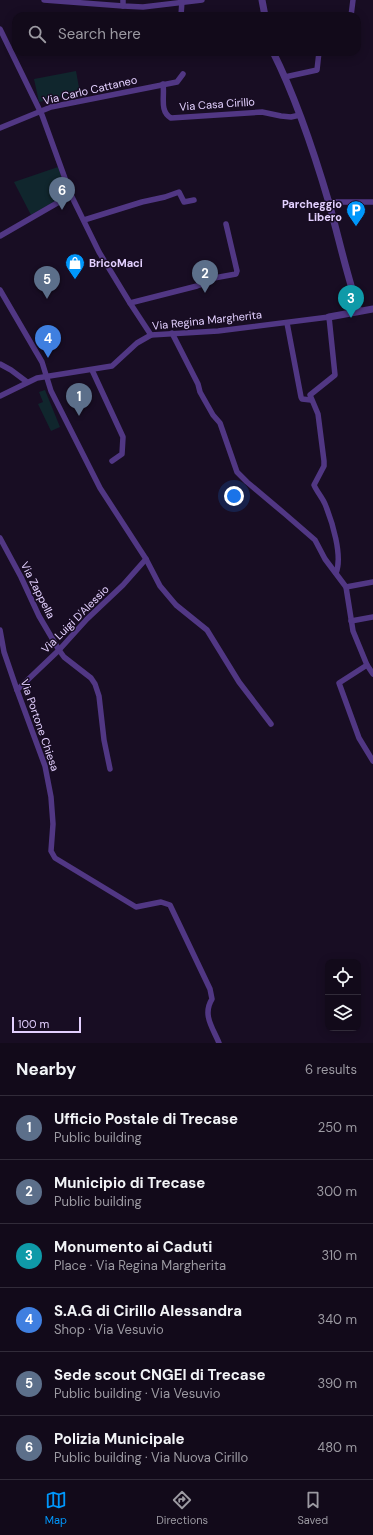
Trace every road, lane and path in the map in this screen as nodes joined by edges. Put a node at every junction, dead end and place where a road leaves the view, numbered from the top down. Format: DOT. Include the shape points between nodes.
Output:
graph roads {
  1 [pos="44,0"];
  2 [pos="123,0"];
  3 [pos="202,0"];
  4 [pos="262,0"];
  5 [pos="353,0"];
  6 [pos="182,1"];
  7 [pos="123,6"];
  8 [pos="181,12"];
  9 [pos="264,12"];
  10 [pos="352,12"];
  11 [pos="0,29"];
  12 [pos="12,54"];
  13 [pos="13,56"];
  14 [pos="275,56"];
  15 [pos="319,56"];
  16 [pos="183,74"];
  17 [pos="285,77"];
  18 [pos="163,84"];
  19 [pos="40,112"];
  20 [pos="300,115"];
  21 [pos="0,128"];
  22 [pos="71,195"];
  23 [pos="194,200"];
  24 [pos="329,202"];
  25 [pos="373,202"];
  26 [pos="84,220"];
  27 [pos="226,224"];
  28 [pos="0,236"];
  29 [pos="0,290"];
  30 [pos="130,303"];
  31 [pos="373,309"];
  32 [pos="359,311"];
  33 [pos="329,317"];
  34 [pos="287,323"];
  35 [pos="172,333"];
  36 [pos="151,336"];
  37 [pos="0,364"];
  38 [pos="92,370"];
  39 [pos="45,376"];
  40 [pos="27,382"];
  41 [pos="0,396"];
  42 [pos="311,400"];
  43 [pos="112,461"];
  44 [pos="0,538"];
  45 [pos="146,559"];
  46 [pos="336,573"];
  47 [pos="373,582"];
  48 [pos="346,587"];
  49 [pos="373,617"];
  50 [pos="351,621"];
  51 [pos="0,630"];
  52 [pos="59,650"];
  53 [pos="367,665"];
  54 [pos="373,674"];
  55 [pos="17,690"];
  56 [pos="270,724"];
  57 [pos="373,762"];
  58 [pos="110,769"];
  59 [pos="219,1043"];
  1 -- 7 [label="street"];
  2 -- 7 [label="street"];
  3 -- 6 [label="street"];
  4 -- 9 [label="street"];
  5 -- 10 [label="street"];
  6 -- 7 [label="street" via="144,7"];
  6 -- 8 [label="street"];
  11 -- 12 [label="street"];
  13 -- 19 [label="street"];
  14 -- 17 [label="street"];
  15 -- 17 [label="street" via="317,70"];
  16 -- 18 [label="street, Via Carlo Cattaneo" via="177,82"];
  17 -- 20 [label="street"];
  18 -- 19 [label="street, Via Carlo Cattaneo" via="51,107"];
  18 -- 20 [label="street, Via Casa Cirillo" via="162,103 171,118 262,112 291,117"];
  19 -- 21 [label="street, Via Carlo Cattaneo"];
  19 -- 22 [label="street"];
  20 -- 24 [label="street"];
  22 -- 26 [label="street"];
  22 -- 28 [label="street"];
  23 -- 26 [label="street" via="184,202 179,192"];
  24 -- 25 [label="street"];
  24 -- 32 [label="street"];
  26 -- 30 [label="street" via="99,252"];
  27 -- 30 [label="street" via="236,274"];
  29 -- 39 [label="street" via="42,362"];
  30 -- 36 [label="street"];
  31 -- 32 [label="street, Via Regina Margherita"];
  32 -- 33 [label="street, Via Regina Margherita"];
  33 -- 34 [label="street, Via Regina Margherita"];
  33 -- 42 [label="street" via="335,374 311,394"];
  34 -- 35 [label="street, Via Regina Margherita"];
  34 -- 42 [label="street" via="301,397"];
  35 -- 36 [label="street, Via Regina Margherita"];
  35 -- 46 [label="street" via="200,392 220,423 237,472 314,540"];
  36 -- 38 [label="street, Via Regina Margherita" via="137,343 112,366"];
  37 -- 40 [label="street"];
  38 -- 39 [label="street, Via Regina Margherita"];
  38 -- 43 [label="street" via="123,437 122,454"];
  39 -- 40 [label="street, Via Regina Margherita"];
  39 -- 45 [label="street" via="100,488"];
  40 -- 41 [label="street, Via Regina Margherita"];
  42 -- 46 [label="street" via="318,414 324,461 314,485 325,506 335,537 338,568"];
  44 -- 52 [label="street, Via Zappella"];
  45 -- 52 [label="street, Via Luigi D'Alessio"];
  45 -- 56 [label="street" via="160,586 176,605 207,630 239,682"];
  46 -- 48 [label="street"];
  47 -- 48 [label="street"];
  48 -- 50 [label="street"];
  49 -- 50 [label="street"];
  50 -- 53 [label="street"];
  51 -- 55 [label="street, Via Portone Chiesa" via="4,652"];
  52 -- 55 [label="street, Via Luigi D'Alessio"];
  52 -- 58 [label="street, Via Zappella" via="95,684"];
  53 -- 54 [label="street"];
  53 -- 57 [label="street" via="339,683 359,738"];
  55 -- 59 [label="street, Via Portone Chiesa" via="45,766 53,824 51,851 55,858 136,907 160,902 170,905 210,989 212,999 207,1007 207,1015"];
}
